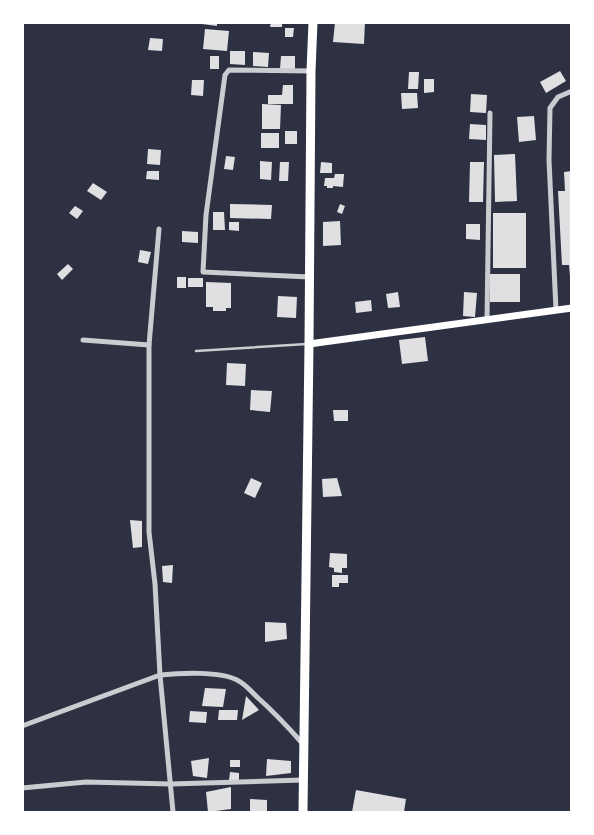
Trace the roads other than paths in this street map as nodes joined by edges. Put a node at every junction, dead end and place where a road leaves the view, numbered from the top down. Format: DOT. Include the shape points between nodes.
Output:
graph roads {
  1 [pos="314,22"];
  2 [pos="311,70"];
  3 [pos="572,90"];
  4 [pos="490,113"];
  5 [pos="159,229"];
  6 [pos="310,277"];
  7 [pos="572,308"];
  8 [pos="556,310"];
  9 [pos="487,320"];
  10 [pos="83,340"];
  11 [pos="310,344"];
  12 [pos="148,345"];
  13 [pos="196,351"];
  14 [pos="160,675"];
  15 [pos="22,726"];
  16 [pos="303,744"];
  17 [pos="303,780"];
  18 [pos="171,784"];
  19 [pos="22,788"];
  20 [pos="173,812"];
  21 [pos="303,812"];
  1 -- 2 [label="highway"];
  2 -- 6 [label="highway"];
  2 -- 6 [label="street" via="229,70 225,75 206,215 203,272"];
  3 -- 8 [label="street" via="558,97 550,108 549,160"];
  4 -- 9 [label="street"];
  5 -- 12 [label="street"];
  6 -- 11 [label="highway"];
  7 -- 8 [label="main road"];
  8 -- 9 [label="main road"];
  9 -- 11 [label="main road"];
  10 -- 12 [label="street"];
  11 -- 13 [label="lane"];
  11 -- 16 [label="highway"];
  12 -- 14 [label="street" via="149,532"];
  14 -- 15 [label="street"];
  14 -- 16 [label="street" via="221,675 237,680 278,715"];
  14 -- 18 [label="street"];
  16 -- 17 [label="highway"];
  17 -- 18 [label="street"];
  17 -- 21 [label="highway"];
  18 -- 19 [label="street" via="86,782"];
  18 -- 20 [label="street"];
}
